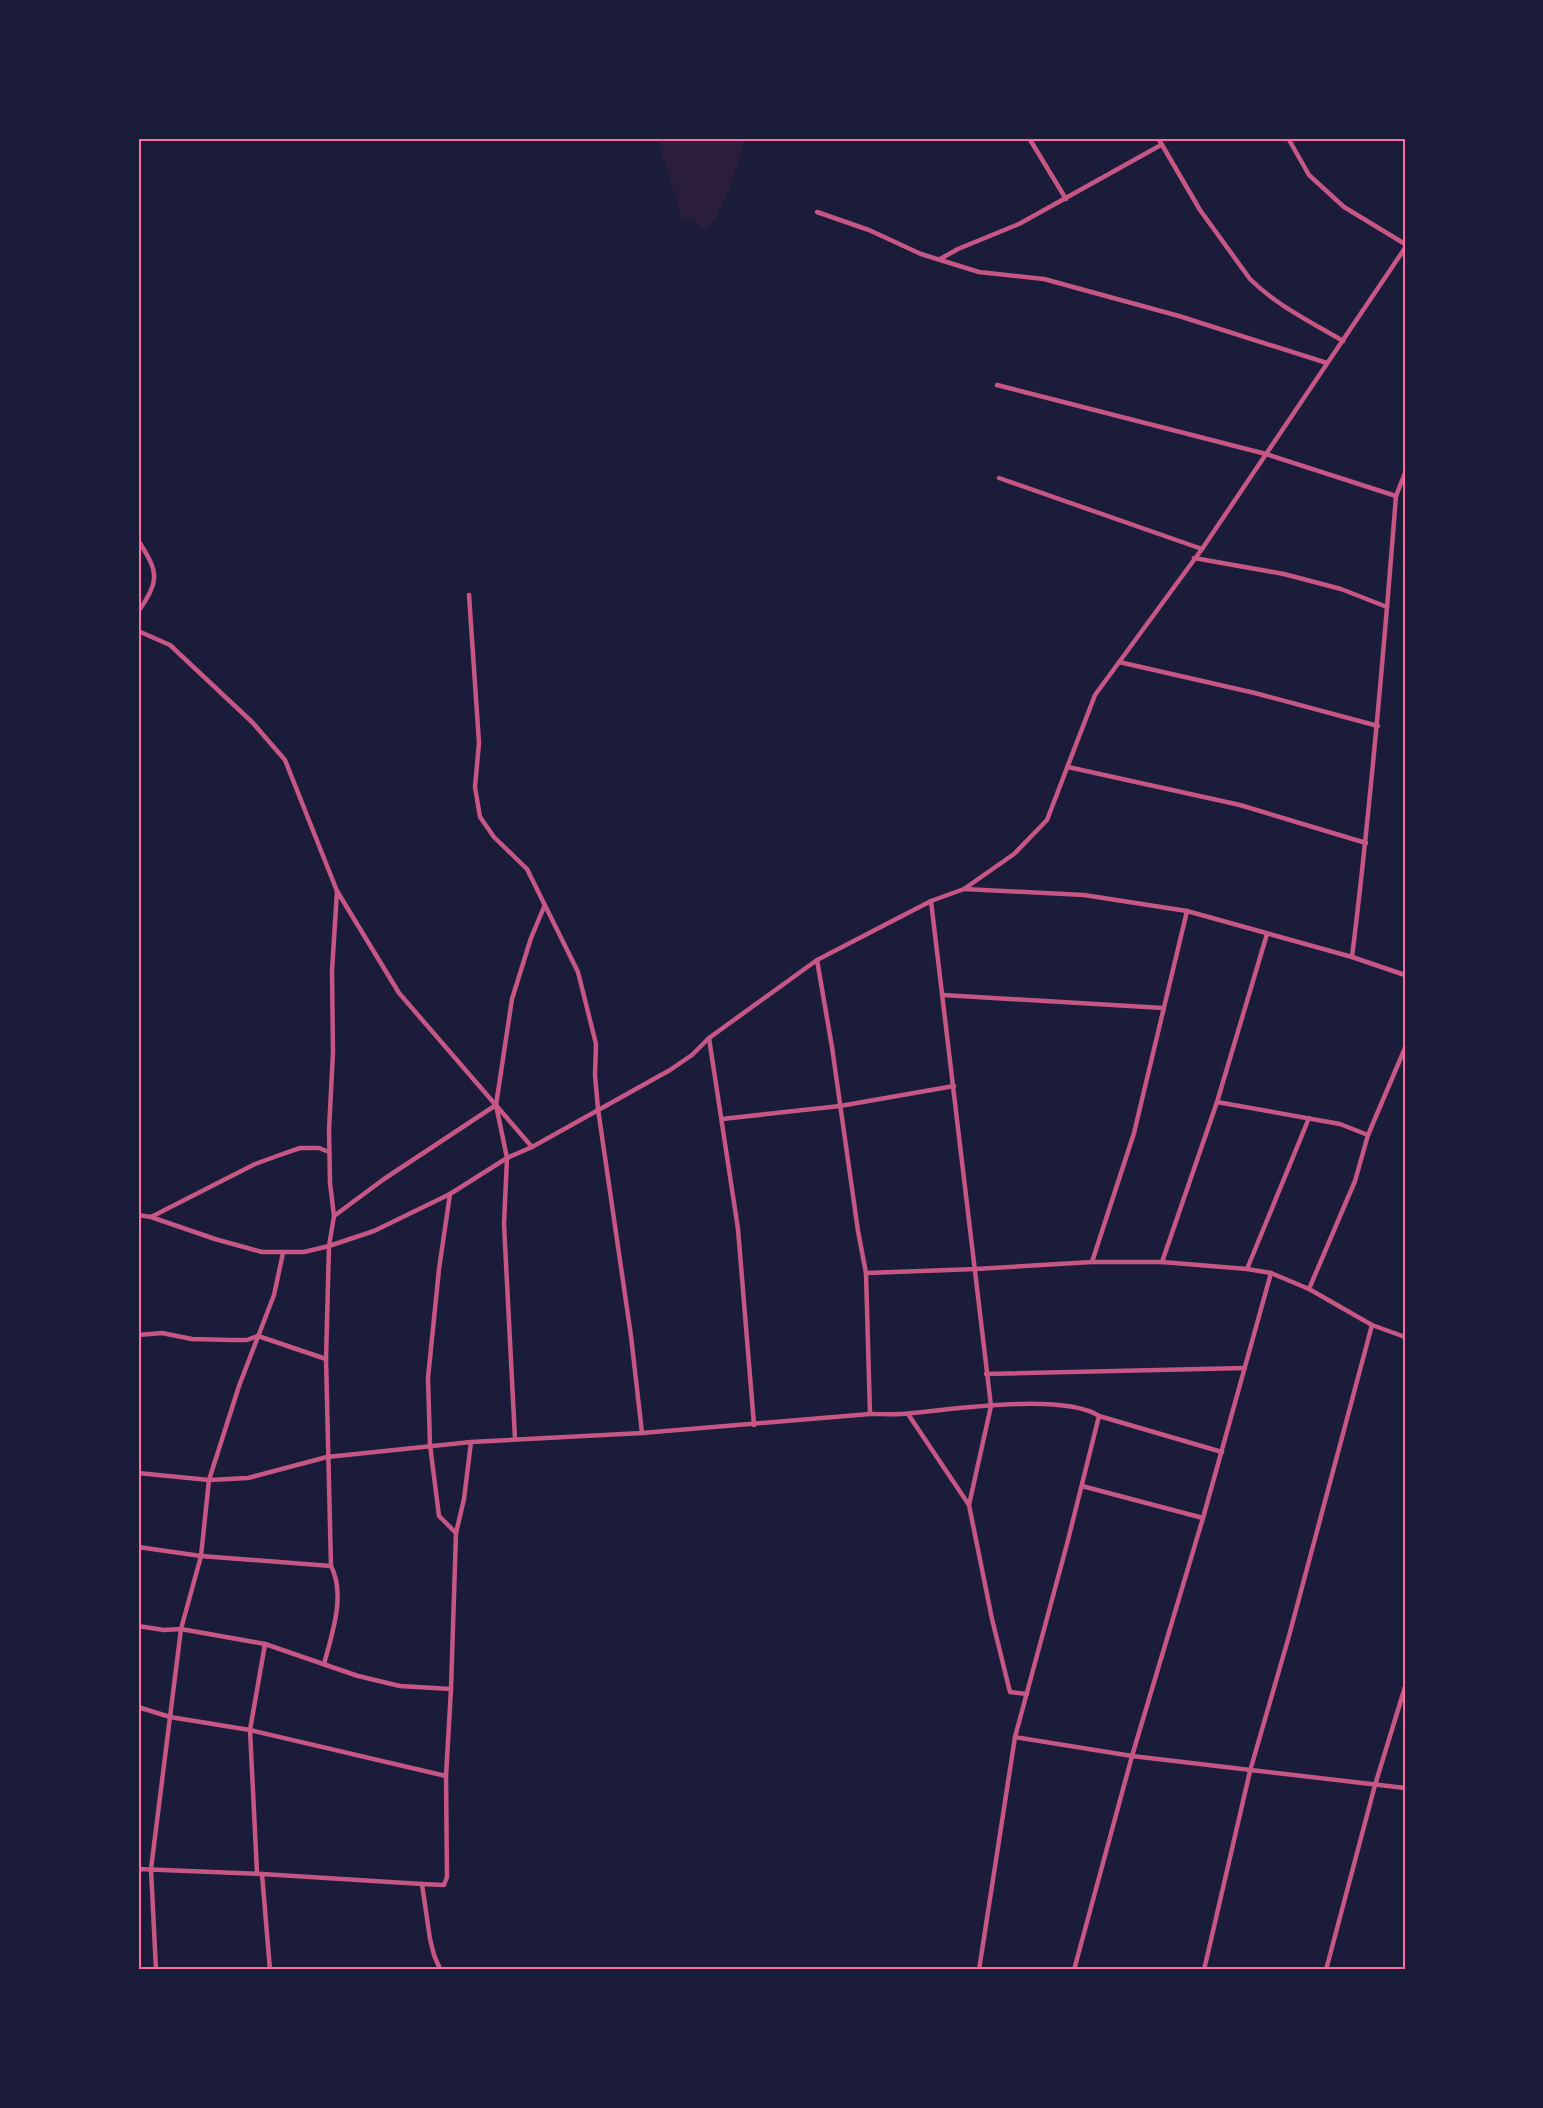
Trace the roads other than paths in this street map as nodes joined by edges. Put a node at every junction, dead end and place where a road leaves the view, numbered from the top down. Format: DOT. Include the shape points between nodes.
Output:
graph roads {
  1 [pos="1029,138"];
  2 [pos="1158,138"];
  3 [pos="1288,138"];
  4 [pos="1161,145"];
  5 [pos="1066,199"];
  6 [pos="817,212"];
  7 [pos="1405,246"];
  8 [pos="939,260"];
  9 [pos="1343,341"];
  10 [pos="1328,363"];
  11 [pos="997,385"];
  12 [pos="1266,454"];
  13 [pos="1405,473"];
  14 [pos="999,478"];
  15 [pos="1396,496"];
  16 [pos="138,540"];
  17 [pos="1202,549"];
  18 [pos="1194,558"];
  19 [pos="469,595"];
  20 [pos="1387,607"];
  21 [pos="138,612"];
  22 [pos="138,631"];
  23 [pos="1119,662"];
  24 [pos="1378,726"];
  25 [pos="1068,767"];
  26 [pos="1366,843"];
  27 [pos="964,889"];
  28 [pos="338,891"];
  29 [pos="931,901"];
  30 [pos="544,906"];
  31 [pos="1187,911"];
  32 [pos="1267,934"];
  33 [pos="1352,957"];
  34 [pos="816,960"];
  35 [pos="1405,975"];
  36 [pos="943,995"];
  37 [pos="1163,1008"];
  38 [pos="709,1038"];
  39 [pos="1405,1048"];
  40 [pos="954,1086"];
  41 [pos="1217,1102"];
  42 [pos="496,1105"];
  43 [pos="840,1106"];
  44 [pos="598,1109"];
  45 [pos="1309,1118"];
  46 [pos="722,1119"];
  47 [pos="1368,1135"];
  48 [pos="532,1147"];
  49 [pos="329,1152"];
  50 [pos="507,1158"];
  51 [pos="450,1194"];
  52 [pos="138,1215"];
  53 [pos="333,1216"];
  54 [pos="151,1217"];
  55 [pos="328,1246"];
  56 [pos="283,1253"];
  57 [pos="1092,1262"];
  58 [pos="1162,1262"];
  59 [pos="976,1269"];
  60 [pos="1247,1269"];
  61 [pos="867,1273"];
  62 [pos="1271,1273"];
  63 [pos="1309,1289"];
  64 [pos="1371,1325"];
  65 [pos="138,1335"];
  66 [pos="258,1336"];
  67 [pos="1405,1337"];
  68 [pos="326,1359"];
  69 [pos="1245,1368"];
  70 [pos="986,1374"];
  71 [pos="991,1406"];
  72 [pos="870,1414"];
  73 [pos="908,1414"];
  74 [pos="1099,1416"];
  75 [pos="754,1425"];
  76 [pos="642,1433"];
  77 [pos="515,1439"];
  78 [pos="471,1442"];
  79 [pos="430,1445"];
  80 [pos="1222,1452"];
  81 [pos="327,1457"];
  82 [pos="138,1473"];
  83 [pos="209,1480"];
  84 [pos="1082,1486"];
  85 [pos="969,1505"];
  86 [pos="1203,1518"];
  87 [pos="456,1533"];
  88 [pos="138,1547"];
  89 [pos="201,1556"];
  90 [pos="331,1566"];
  91 [pos="138,1626"];
  92 [pos="181,1629"];
  93 [pos="265,1644"];
  94 [pos="324,1664"];
  95 [pos="1405,1687"];
  96 [pos="452,1689"];
  97 [pos="1027,1694"];
  98 [pos="138,1707"];
  99 [pos="170,1718"];
  100 [pos="250,1730"];
  101 [pos="1015,1737"];
  102 [pos="1132,1756"];
  103 [pos="1250,1771"];
  104 [pos="446,1776"];
  105 [pos="1375,1785"];
  106 [pos="1405,1788"];
  107 [pos="138,1869"];
  108 [pos="150,1869"];
  109 [pos="260,1874"];
  110 [pos="422,1884"];
  111 [pos="156,1970"];
  112 [pos="270,1970"];
  113 [pos="441,1970"];
  114 [pos="979,1970"];
  115 [pos="1074,1970"];
  116 [pos="1204,1970"];
  117 [pos="1326,1970"];
  1 -- 5 [label="street"];
  2 -- 4 [label="street"];
  3 -- 7 [label="street" via="1309,175 1326,191"];
  4 -- 5 [label="street"];
  4 -- 9 [label="street" via="1200,210 1250,279"];
  5 -- 8 [label="street"];
  6 -- 8 [label="street"];
  7 -- 9 [label="street"];
  8 -- 10 [label="street" via="979,272 1044,279"];
  9 -- 10 [label="street"];
  10 -- 12 [label="street"];
  11 -- 12 [label="street"];
  12 -- 15 [label="street"];
  12 -- 17 [label="street"];
  13 -- 15 [label="street"];
  14 -- 17 [label="street"];
  15 -- 20 [label="street"];
  16 -- 21 [label="street" via="152,562 155,577 153,590"];
  17 -- 18 [label="street"];
  18 -- 20 [label="street" via="1284,574 1341,589"];
  18 -- 23 [label="street"];
  19 -- 30 [label="street" via="479,743 475,787 480,817 494,837 527,869"];
  20 -- 24 [label="street"];
  22 -- 28 [label="street" via="170,645 252,722 285,760"];
  23 -- 24 [label="street"];
  23 -- 25 [label="street" via="1095,695"];
  24 -- 26 [label="street"];
  25 -- 26 [label="street" via="1240,805"];
  25 -- 27 [label="street" via="1047,820 1014,854"];
  26 -- 33 [label="street"];
  27 -- 29 [label="street"];
  27 -- 31 [label="street" via="1084,895"];
  28 -- 42 [label="street" via="399,993"];
  28 -- 49 [label="street" via="332,971"];
  29 -- 34 [label="street"];
  29 -- 36 [label="street"];
  30 -- 42 [label="street" via="512,999"];
  30 -- 44 [label="street" via="579,972 596,1044"];
  31 -- 32 [label="street"];
  31 -- 37 [label="street"];
  32 -- 33 [label="street"];
  32 -- 41 [label="street"];
  33 -- 35 [label="street"];
  34 -- 38 [label="street"];
  34 -- 43 [label="street"];
  36 -- 37 [label="street"];
  36 -- 40 [label="street"];
  37 -- 57 [label="street" via="1134,1133"];
  38 -- 44 [label="street" via="670,1070"];
  38 -- 46 [label="street"];
  39 -- 47 [label="street"];
  40 -- 43 [label="street"];
  40 -- 59 [label="street"];
  41 -- 45 [label="street"];
  41 -- 58 [label="street"];
  42 -- 48 [label="street"];
  42 -- 50 [label="street"];
  42 -- 53 [label="street"];
  43 -- 46 [label="street"];
  43 -- 61 [label="street"];
  44 -- 48 [label="street"];
  44 -- 76 [label="street"];
  45 -- 47 [label="street"];
  45 -- 60 [label="street"];
  46 -- 75 [label="street" via="738,1230"];
  47 -- 63 [label="street" via="1355,1181"];
  48 -- 50 [label="street"];
  49 -- 53 [label="street"];
  49 -- 54 [label="street" via="300,1148 255,1164"];
  50 -- 51 [label="street"];
  50 -- 77 [label="street" via="504,1224"];
  51 -- 55 [label="street" via="374,1231"];
  51 -- 79 [label="street" via="428,1378"];
  52 -- 54 [label="street"];
  53 -- 55 [label="street"];
  54 -- 56 [label="street" via="253,1249"];
  55 -- 56 [label="street"];
  55 -- 68 [label="street"];
  56 -- 66 [label="street" via="274,1295"];
  57 -- 58 [label="street"];
  57 -- 59 [label="street"];
  58 -- 60 [label="street"];
  59 -- 61 [label="street"];
  59 -- 70 [label="street"];
  60 -- 62 [label="street"];
  61 -- 72 [label="street"];
  62 -- 63 [label="street"];
  62 -- 69 [label="street"];
  63 -- 64 [label="street"];
  64 -- 67 [label="street"];
  64 -- 103 [label="street"];
  65 -- 66 [label="street" via="162,1333 232,1340"];
  66 -- 68 [label="street"];
  66 -- 83 [label="street"];
  68 -- 81 [label="street"];
  69 -- 70 [label="street"];
  69 -- 80 [label="street"];
  70 -- 71 [label="street"];
  71 -- 73 [label="street"];
  71 -- 74 [label="street" via="1073,1406"];
  71 -- 85 [label="street"];
  72 -- 73 [label="street"];
  72 -- 75 [label="street"];
  73 -- 85 [label="street"];
  74 -- 80 [label="street"];
  74 -- 84 [label="street"];
  75 -- 76 [label="street"];
  76 -- 77 [label="street"];
  77 -- 78 [label="street"];
  78 -- 79 [label="street"];
  78 -- 87 [label="street"];
  79 -- 81 [label="street"];
  79 -- 87 [label="street" via="439,1516"];
  80 -- 86 [label="street"];
  81 -- 83 [label="street" via="248,1478"];
  81 -- 90 [label="street"];
  82 -- 83 [label="street"];
  83 -- 89 [label="street"];
  84 -- 86 [label="street"];
  84 -- 97 [label="street"];
  85 -- 97 [label="street" via="1010,1692"];
  86 -- 102 [label="street"];
  87 -- 96 [label="street"];
  88 -- 89 [label="street"];
  89 -- 90 [label="street"];
  89 -- 92 [label="street"];
  90 -- 94 [label="street" via="338,1585"];
  91 -- 92 [label="street"];
  92 -- 93 [label="street"];
  92 -- 99 [label="street"];
  93 -- 94 [label="street"];
  93 -- 100 [label="street"];
  94 -- 96 [label="street" via="400,1686"];
  95 -- 105 [label="street"];
  96 -- 104 [label="street"];
  97 -- 101 [label="street"];
  98 -- 99 [label="street"];
  99 -- 100 [label="street"];
  99 -- 108 [label="street"];
  100 -- 104 [label="street"];
  100 -- 109 [label="street"];
  101 -- 102 [label="street"];
  101 -- 114 [label="street"];
  102 -- 103 [label="street"];
  102 -- 115 [label="street"];
  103 -- 105 [label="street"];
  103 -- 116 [label="street"];
  104 -- 110 [label="street" via="447,1877 444,1885"];
  105 -- 106 [label="street"];
  105 -- 117 [label="street"];
  107 -- 108 [label="street"];
  108 -- 109 [label="street"];
  108 -- 111 [label="street"];
  109 -- 110 [label="street"];
  109 -- 112 [label="street"];
  110 -- 113 [label="street" via="430,1939"];
}
